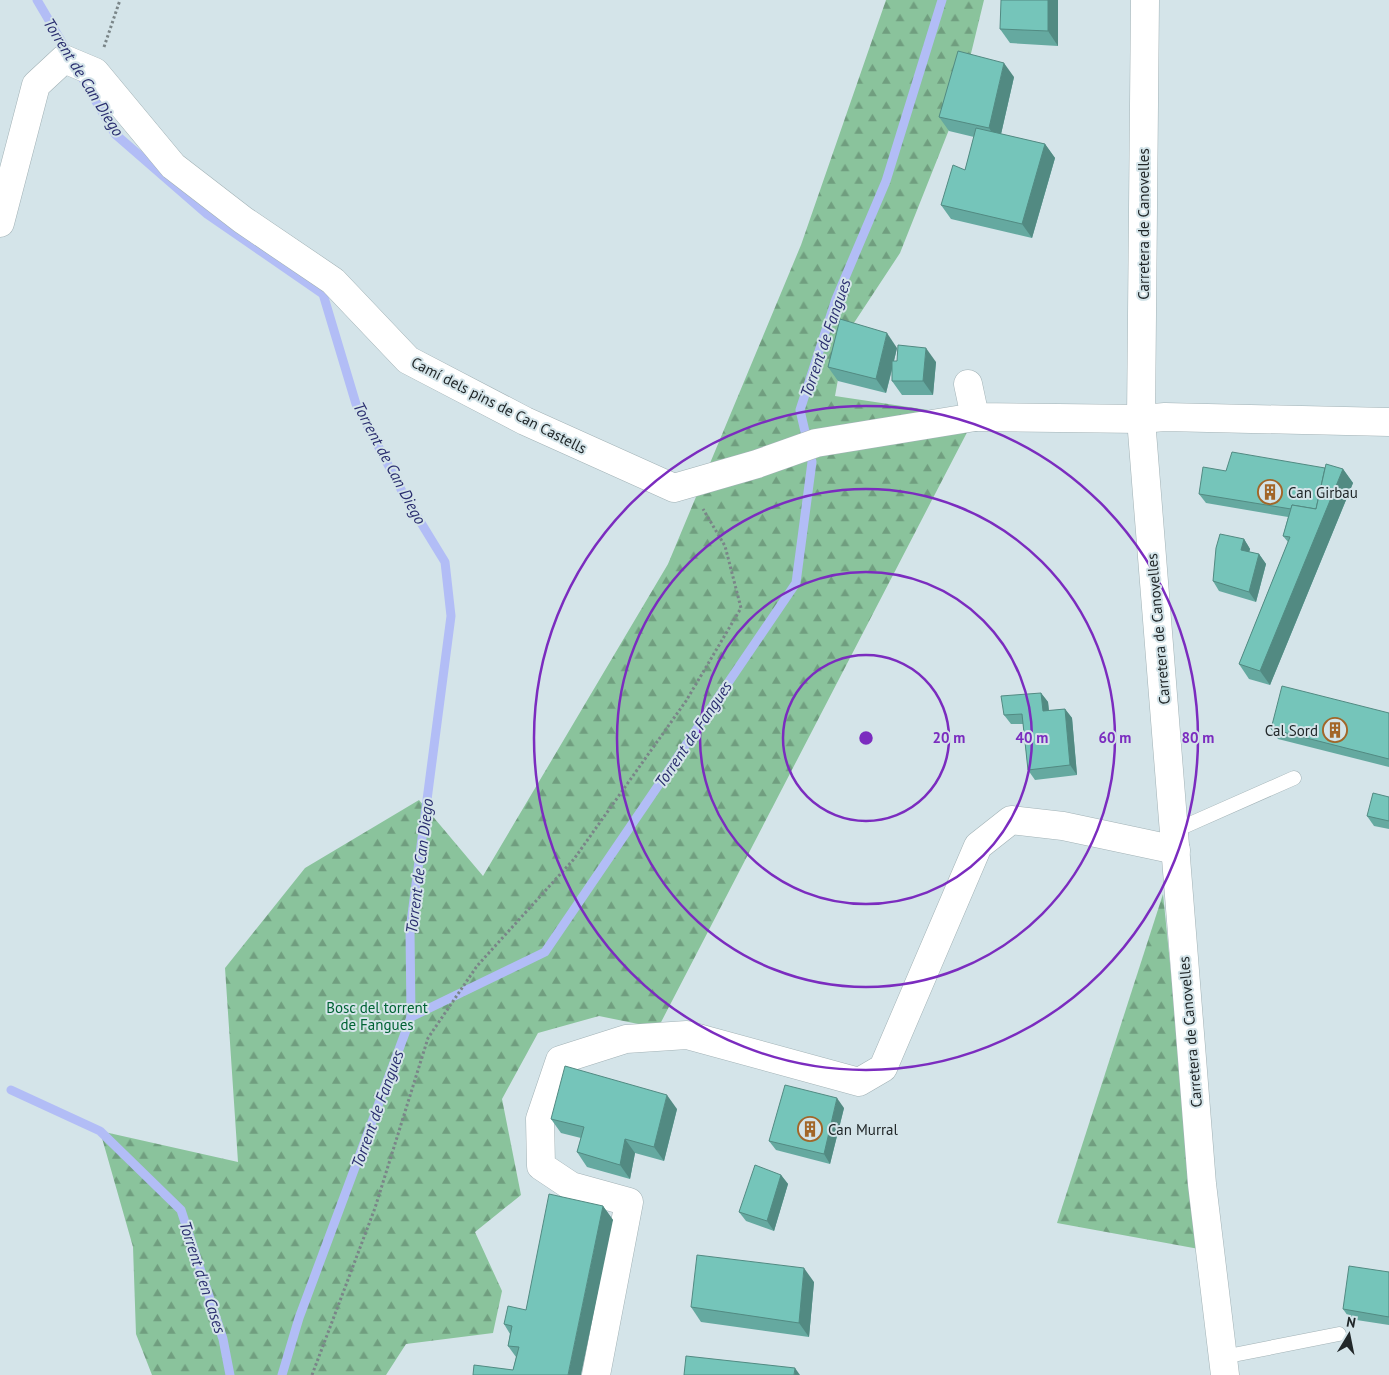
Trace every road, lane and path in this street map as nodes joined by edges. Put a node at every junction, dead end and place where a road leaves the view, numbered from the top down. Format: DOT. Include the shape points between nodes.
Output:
graph roads {
  1 [pos="120,0"];
  2 [pos="1145,0"];
  3 [pos="95,72"];
  4 [pos="0,223"];
  5 [pos="968,384"];
  6 [pos="975,417"];
  7 [pos="1141,419"];
  8 [pos="1389,422"];
  9 [pos="688,484"];
  10 [pos="1294,778"];
  11 [pos="1175,840"];
  12 [pos="1339,1334"];
  13 [pos="1224,1366"];
  14 [pos="312,1375"];
  15 [pos="596,1375"];
  1 -- 3 [label="path"];
  2 -- 7 [label="street, Carretera de Canovelles"];
  3 -- 4 [label="street, Camí dels pins de Can Castells" via="64,59 36,85"];
  3 -- 9 [label="street, Camí dels pins de Can Castells" via="173,166 243,220 334,281 408,360 525,421 674,488"];
  5 -- 6 [label="street"];
  6 -- 7 [label="street, Camí dels pins de Can Castells"];
  6 -- 9 [label="street, Camí dels pins de Can Castells" via="806,447"];
  7 -- 8 [label="street, Camí dels pins de Can Castells"];
  7 -- 11 [label="street, Carretera de Canovelles"];
  9 -- 14 [label="path" via="725,546 741,608 686,701 574,859 477,966 428,1038 375,1208"];
  10 -- 11 [label="lane"];
  11 -- 13 [label="street, Carretera de Canovelles" via="1202,1184"];
  11 -- 15 [label="street" via="1011,820 978,846 883,1068 859,1082 687,1035 626,1039 560,1060 540,1118 541,1166 571,1186 629,1202"];
  12 -- 13 [label="lane"];
}
